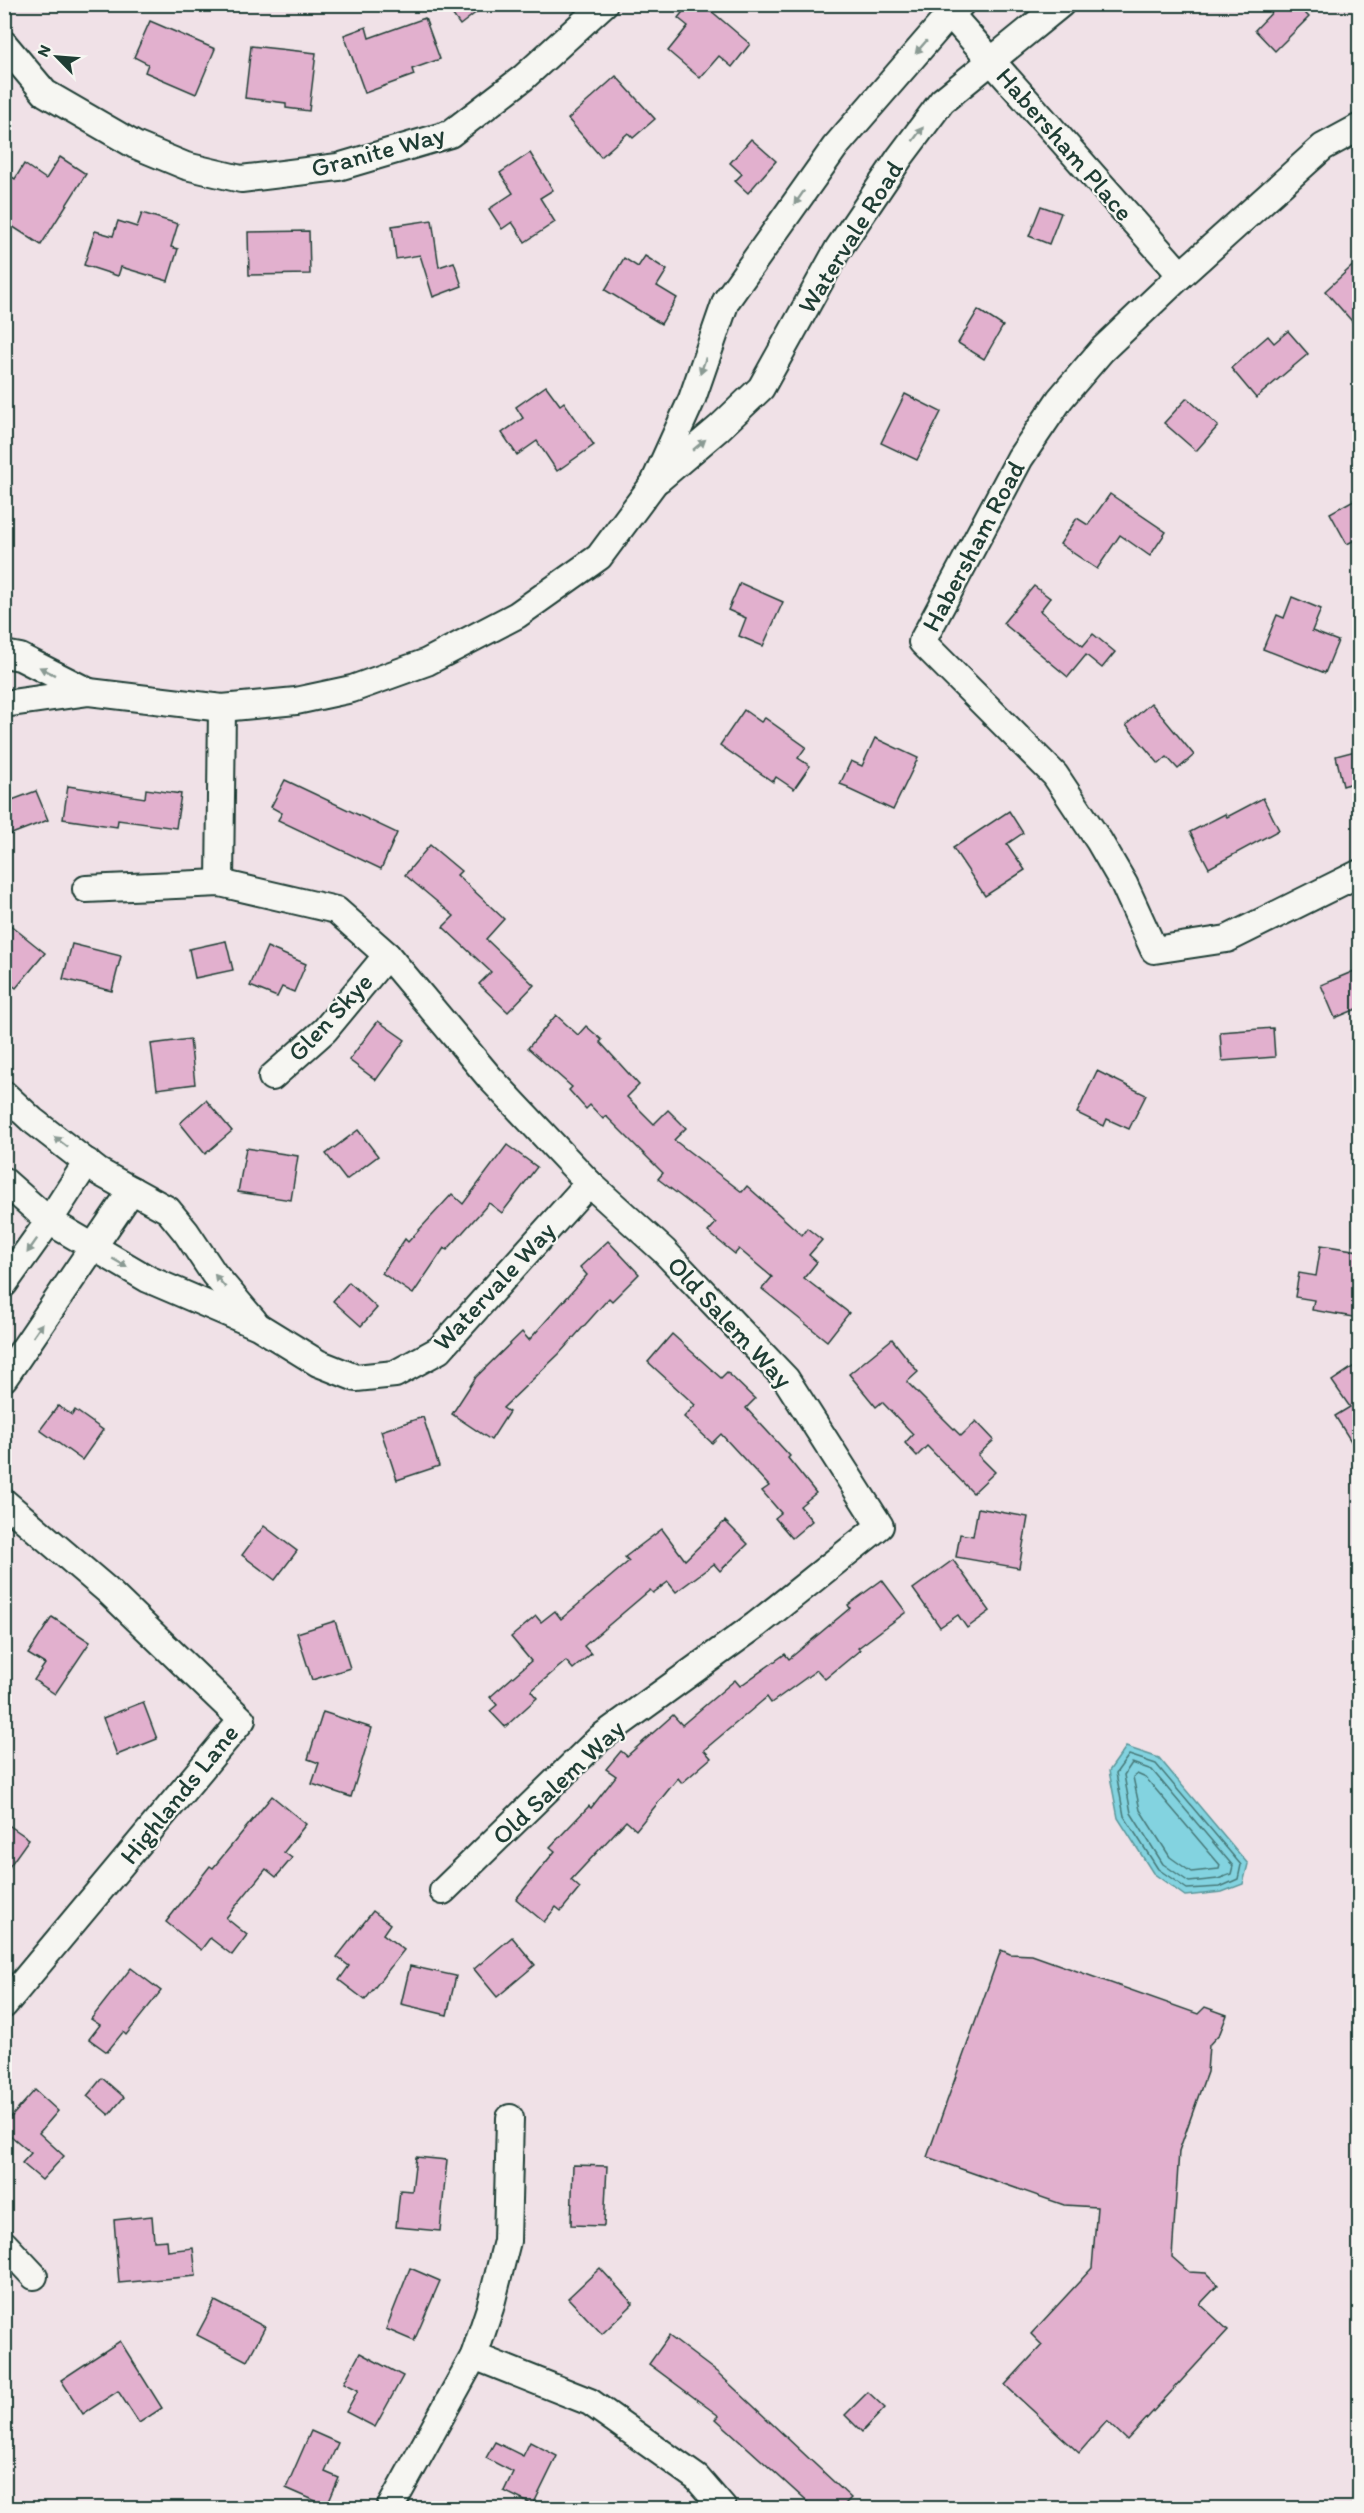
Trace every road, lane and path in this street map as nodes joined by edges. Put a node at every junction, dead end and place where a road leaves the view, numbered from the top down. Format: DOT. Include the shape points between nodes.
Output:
graph roads {
  1 [pos="604,4"];
  2 [pos="1061,4"];
  3 [pos="956,9"];
  4 [pos="4,44"];
  5 [pos="992,61"];
  6 [pos="1359,127"];
  7 [pos="1181,275"];
  8 [pos="654,483"];
  9 [pos="4,654"];
  10 [pos="89,692"];
  11 [pos="4,704"];
  12 [pos="222,708"];
  13 [pos="1359,873"];
  14 [pos="220,883"];
  15 [pos="86,889"];
  16 [pos="387,955"];
  17 [pos="272,1077"];
  18 [pos="4,1094"];
  19 [pos="87,1162"];
  20 [pos="4,1181"];
  21 [pos="589,1183"];
  22 [pos="132,1190"];
  23 [pos="49,1221"];
  24 [pos="95,1248"];
  25 [pos="4,1284"];
  26 [pos="258,1326"];
  27 [pos="4,1378"];
  28 [pos="4,1502"];
  29 [pos="443,1891"];
  30 [pos="4,2005"];
  31 [pos="510,2118"];
  32 [pos="4,2244"];
  33 [pos="34,2276"];
  34 [pos="474,2356"];
  35 [pos="390,2508"];
  36 [pos="723,2508"];
  1 -- 4 [label="street, Granite Way" via="524,78 450,134 338,167 241,179 186,166 135,145 45,93"];
  2 -- 5 [label="street, Watervale Road"];
  3 -- 5 [label="street, Habersham Place"];
  3 -- 8 [label="street, Watervale Road, one-way" via="835,147 726,301 692,399"];
  5 -- 7 [label="street, Habersham Place"];
  8 -- 5 [label="street, Watervale Road, one-way" via="761,388 837,249 900,157 942,101"];
  6 -- 7 [label="street, Habersham Road" via="1323,147"];
  7 -- 13 [label="street, Habersham Road" via="1102,350 1060,399 1020,458 922,642 1055,775 1124,884 1154,950 1227,939"];
  8 -- 12 [label="street, Watervale Road" via="599,557 517,615 427,662 352,690 296,701"];
  10 -- 9 [label="street, Watervale Road, one-way" via="20,657"];
  10 -- 11 [label="street, Watervale Road"];
  10 -- 12 [label="street, Watervale Road"];
  12 -- 14 [label="street"];
  14 -- 15 [label="street, Old Salem Way"];
  14 -- 16 [label="street, Old Salem Way" via="336,910"];
  16 -- 17 [label="street, Glen Skye" via="325,1030"];
  16 -- 21 [label="street, Old Salem Way" via="490,1078"];
  19 -- 18 [label="street, Watervale Way, one-way"];
  19 -- 22 [label="street, Watervale Way"];
  19 -- 23 [label="street"];
  20 -- 23 [label="street, Watervale Way"];
  21 -- 26 [label="street, Watervale Way" via="439,1350 395,1374 356,1378 318,1363"];
  21 -- 29 [label="street, Old Salem Way" via="664,1251 786,1378 880,1526 756,1625 600,1738"];
  22 -- 24 [label="street"];
  26 -- 22 [label="street, Watervale Way, one-way" via="168,1210"];
  23 -- 24 [label="street, Watervale Way"];
  23 -- 25 [label="street, one-way"];
  24 -- 26 [label="street, Watervale Way, one-way" via="148,1279"];
  27 -- 24 [label="street, one-way"];
  28 -- 30 [label="street, Highlands Lane" via="107,1590 242,1720"];
  31 -- 34 [label="street" via="507,2241"];
  32 -- 33 [label="street"];
  34 -- 35 [label="street"];
  34 -- 36 [label="street" via="590,2402 697,2478"];
}
